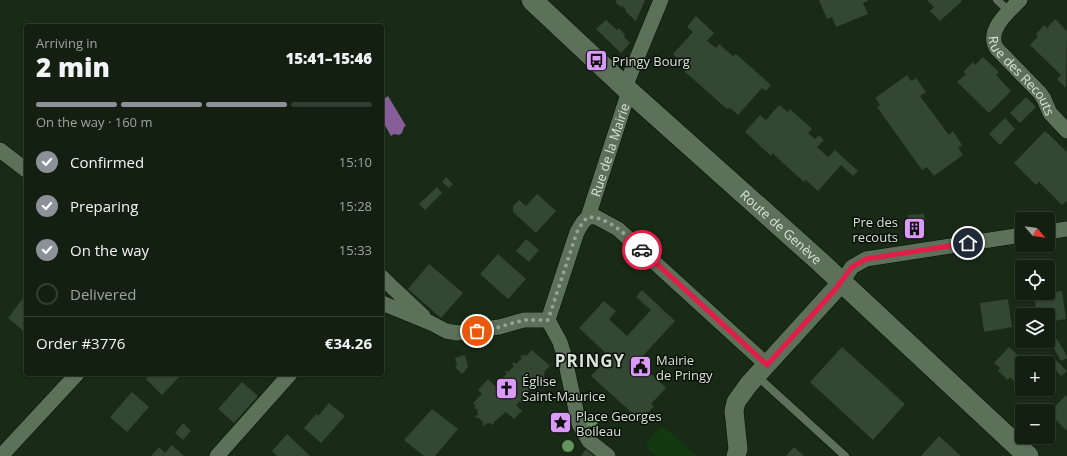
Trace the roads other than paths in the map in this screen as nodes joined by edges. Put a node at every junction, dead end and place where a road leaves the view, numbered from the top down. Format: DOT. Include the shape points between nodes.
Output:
graph roads {
  1 [pos="532,0"];
  2 [pos="661,0"];
  3 [pos="997,0"];
  4 [pos="1020,0"];
  5 [pos="1009,11"];
  6 [pos="627,89"];
  7 [pos="1067,132"];
  8 [pos="0,150"];
  9 [pos="24,168"];
  10 [pos="588,217"];
  11 [pos="1067,229"];
  12 [pos="1055,231"];
  13 [pos="1015,236"];
  14 [pos="384,279"];
  15 [pos="842,282"];
  16 [pos="384,304"];
  17 [pos="548,320"];
  18 [pos="431,323"];
  19 [pos="762,370"];
  20 [pos="75,376"];
  21 [pos="288,376"];
  22 [pos="1,456"];
  23 [pos="217,456"];
  24 [pos="608,456"];
  25 [pos="736,456"];
  26 [pos="845,456"];
  27 [pos="1028,456"];
  1 -- 6 [label="main road, Route de Genève"];
  2 -- 6 [label="street, Rue de la Mairie"];
  3 -- 5 [label="lane"];
  4 -- 5 [label="street, Rue des Recouts"];
  5 -- 7 [label="street, Rue des Recouts" via="996,28 993,43 1040,93 1050,113"];
  6 -- 10 [label="street, Rue de la Mairie"];
  6 -- 15 [label="main road, Route de Genève"];
  8 -- 9 [label="street"];
  10 -- 17 [label="street, Rue de la Mairie" via="577,232"];
  10 -- 19 [label="street" via="596,217 618,229"];
  11 -- 12 [label="street"];
  13 -- 15 [label="street" via="866,259 852,267"];
  14 -- 18 [label="street"];
  15 -- 19 [label="street"];
  15 -- 27 [label="main road, Route de Genève"];
  16 -- 18 [label="street"];
  17 -- 18 [label="street" via="524,320 466,333 446,331"];
  17 -- 24 [label="street" via="564,355 579,424 589,441"];
  19 -- 25 [label="street" via="736,402"];
  19 -- 26 [label="lane"];
  20 -- 22 [label="street"];
  21 -- 23 [label="street"];
}
